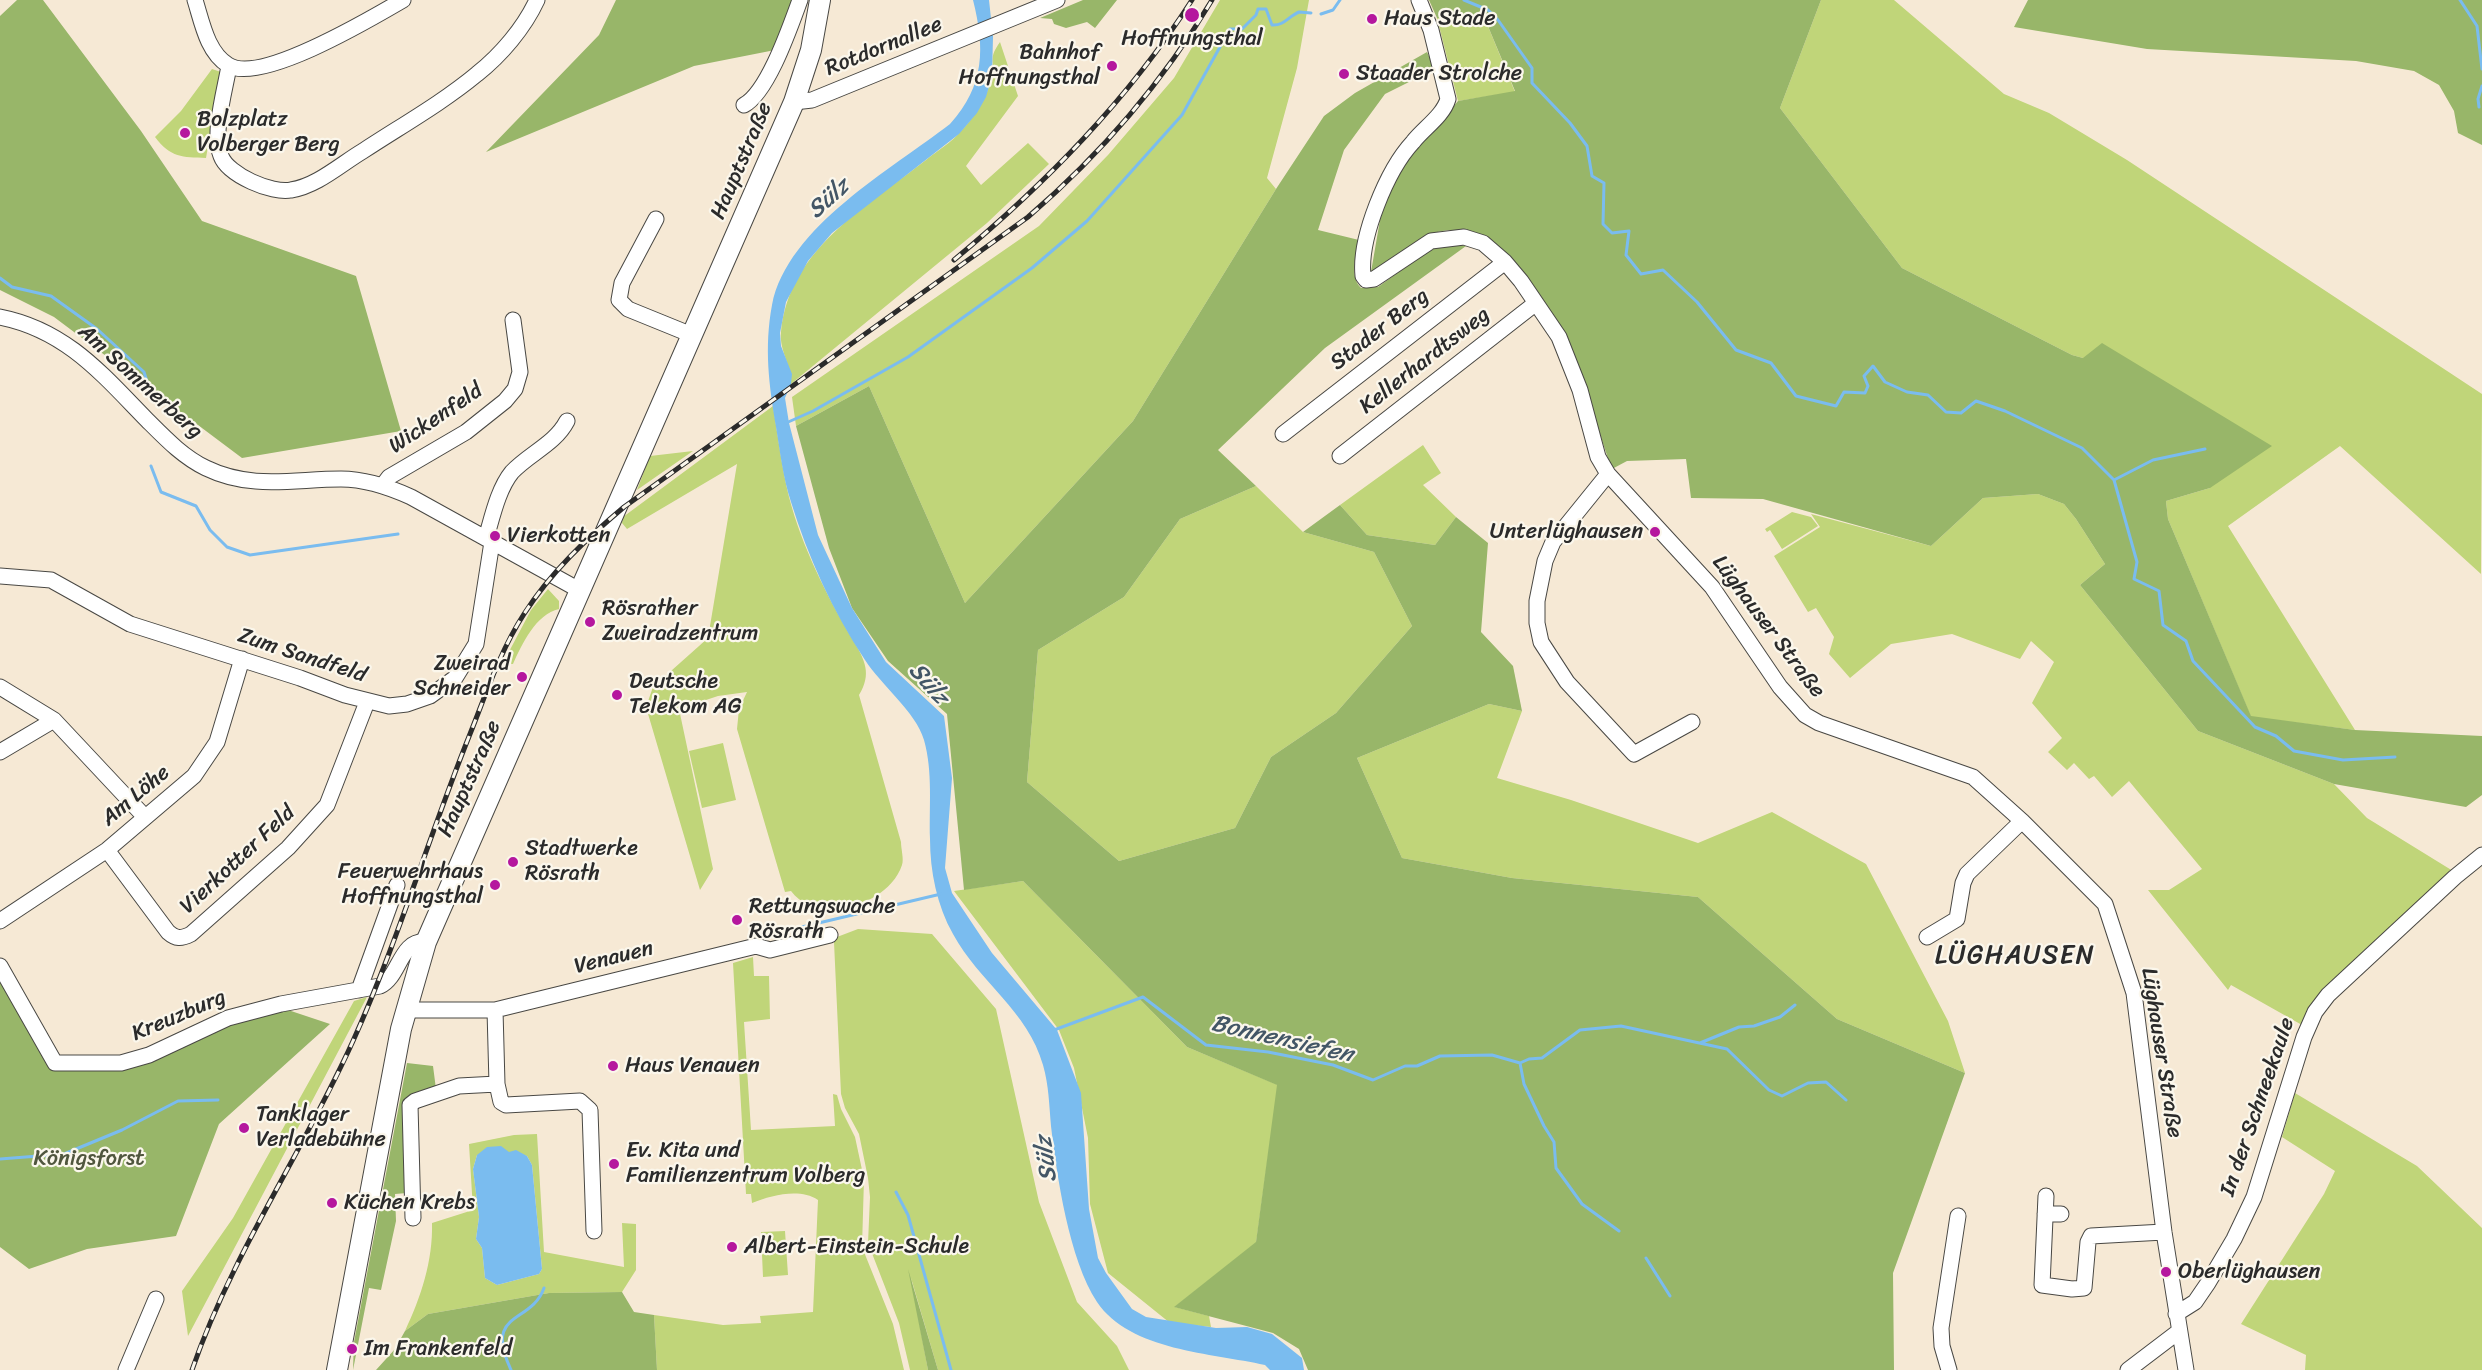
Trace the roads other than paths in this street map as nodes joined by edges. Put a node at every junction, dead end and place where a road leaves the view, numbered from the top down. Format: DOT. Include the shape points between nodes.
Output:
graph roads {
  1 [pos="195,0"];
  2 [pos="403,0"];
  3 [pos="537,0"];
  4 [pos="800,0"];
  5 [pos="820,0"];
  6 [pos="1057,0"];
  7 [pos="1419,0"];
  8 [pos="229,66"];
  9 [pos="794,102"];
  10 [pos="744,105"];
  11 [pos="656,219"];
  12 [pos="1505,262"];
  13 [pos="1536,303"];
  14 [pos="0,317"];
  15 [pos="513,320"];
  16 [pos="692,335"];
  17 [pos="567,421"];
  18 [pos="1283,434"];
  19 [pos="1340,456"];
  20 [pos="1608,474"];
  21 [pos="382,485"];
  22 [pos="489,540"];
  23 [pos="0,576"];
  24 [pos="581,591"];
  25 [pos="242,659"];
  26 [pos="0,687"];
  27 [pos="367,702"];
  28 [pos="54,720"];
  29 [pos="1692,722"];
  30 [pos="0,752"];
  31 [pos="144,816"];
  32 [pos="2022,821"];
  33 [pos="107,850"];
  34 [pos="2482,855"];
  35 [pos="397,885"];
  36 [pos="0,921"];
  37 [pos="830,935"];
  38 [pos="1927,937"];
  39 [pos="426,942"];
  40 [pos="0,966"];
  41 [pos="359,990"];
  42 [pos="406,1010"];
  43 [pos="495,1010"];
  44 [pos="497,1084"];
  45 [pos="2046,1196"];
  46 [pos="2045,1214"];
  47 [pos="2061,1214"];
  48 [pos="1958,1216"];
  49 [pos="413,1218"];
  50 [pos="594,1231"];
  51 [pos="2164,1232"];
  52 [pos="156,1299"];
  53 [pos="2176,1314"];
  54 [pos="2178,1332"];
  55 [pos="126,1370"];
  56 [pos="337,1370"];
  57 [pos="1949,1370"];
  58 [pos="2128,1370"];
  59 [pos="2186,1370"];
  1 -- 8 [label="street" via="208,40"];
  2 -- 8 [label="street" via="346,32 272,64 248,70"];
  3 -- 8 [label="street" via="514,36 477,74 307,186 293,190 276,190 240,176 220,155 217,141"];
  4 -- 10 [label="street" via="761,91"];
  5 -- 9 [label="main road, Hauptstraße" via="811,50"];
  6 -- 9 [label="street, Rotdornallee" via="812,100"];
  7 -- 12 [label="street, Lüghauser Straße" via="1431,30 1448,99 1446,107 1412,142 1389,178 1376,207 1363,276 1366,280 1374,279 1442,238 1476,239"];
  9 -- 16 [label="main road, Hauptstraße"];
  11 -- 16 [label="street" via="622,283 619,300 628,309"];
  12 -- 13 [label="street, Lüghauser Straße"];
  12 -- 18 [label="street, Stader Berg"];
  13 -- 19 [label="street, Kellerhardtsweg"];
  13 -- 20 [label="street, Lüghauser Straße" via="1559,337 1598,457"];
  14 -- 21 [label="street, Am Sommerberg" via="34,327 70,347 166,439 207,469 253,482 341,479"];
  15 -- 21 [label="street, Wickenfeld" via="520,372 515,389 466,432 388,477"];
  16 -- 24 [label="main road, Hauptstraße"];
  17 -- 22 [label="street" via="560,434 505,483"];
  20 -- 29 [label="street" via="1553,542 1545,561 1537,601 1541,642 1567,682 1634,754"];
  20 -- 32 [label="street, Lüghauser Straße" via="1712,587 1780,687 1805,715 1972,777"];
  21 -- 22 [label="street, Am Sommerberg"];
  22 -- 24 [label="street, Am Sommerberg"];
  22 -- 27 [label="street, Zum Sandfeld" via="476,644 455,678 430,696 407,704"];
  23 -- 25 [label="street, Zum Sandfeld" via="51,580 130,624"];
  24 -- 39 [label="main road, Hauptstraße"];
  25 -- 27 [label="street, Zum Sandfeld"];
  25 -- 31 [label="street, Am Löhe" via="217,742 194,776"];
  26 -- 28 [label="street"];
  27 -- 33 [label="street, Vierkotter Feld" via="327,805 288,848 191,934 174,938"];
  28 -- 30 [label="street"];
  28 -- 31 [label="street"];
  31 -- 33 [label="street, Am Löhe"];
  32 -- 38 [label="street" via="1967,873 1957,919"];
  32 -- 51 [label="street, Lüghauser Straße" via="2105,904 2114,926 2135,1004"];
  33 -- 36 [label="street, Am Löhe"];
  34 -- 53 [label="street, In der Schneekaule" via="2328,995 2315,1012 2254,1197 2208,1283 2195,1302"];
  35 -- 41 [label="street"];
  37 -- 43 [label="street, Venauen" via="770,950 756,946"];
  39 -- 41 [label="street, Kreuzburg" via="418,941 408,948 384,984"];
  39 -- 42 [label="main road, Hauptstraße"];
  40 -- 41 [label="street, Kreuzburg" via="55,1063 121,1063 149,1055 228,1017"];
  42 -- 43 [label="street, Venauen"];
  42 -- 56 [label="main road, Hauptstraße"];
  43 -- 44 [label="street"];
  44 -- 49 [label="street" via="459,1086 415,1101 411,1106"];
  44 -- 50 [label="street" via="501,1102 506,1105 580,1101 590,1110"];
  45 -- 46 [label="street"];
  46 -- 47 [label="street"];
  46 -- 51 [label="street" via="2042,1285 2054,1288 2084,1287 2091,1236"];
  48 -- 57 [label="street" via="1941,1328"];
  51 -- 53 [label="street, Lüghauser Straße"];
  52 -- 55 [label="street"];
  53 -- 54 [label="street, Lüghauser Straße"];
  54 -- 58 [label="street"];
  54 -- 59 [label="street, Lüghauser Straße"];
}
